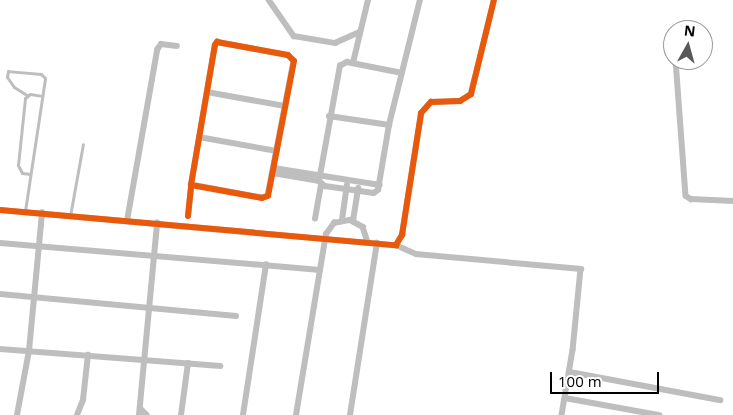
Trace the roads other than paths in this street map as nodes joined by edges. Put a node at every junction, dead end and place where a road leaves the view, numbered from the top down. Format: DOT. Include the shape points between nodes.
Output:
graph roads {
  1 [pos="269,0"];
  2 [pos="368,0"];
  3 [pos="420,0"];
  4 [pos="494,0"];
  5 [pos="360,32"];
  6 [pos="177,46"];
  7 [pos="353,63"];
  8 [pos="677,70"];
  9 [pos="402,73"];
  10 [pos="206,92"];
  11 [pos="27,96"];
  12 [pos="42,96"];
  13 [pos="286,106"];
  14 [pos="329,116"];
  15 [pos="389,126"];
  16 [pos="199,137"];
  17 [pos="83,144"];
  18 [pos="277,150"];
  19 [pos="273,171"];
  20 [pos="30,174"];
  21 [pos="320,181"];
  22 [pos="348,181"];
  23 [pos="359,182"];
  24 [pos="191,185"];
  25 [pos="380,185"];
  26 [pos="346,189"];
  27 [pos="358,190"];
  28 [pos="733,201"];
  29 [pos="0,210"];
  30 [pos="25,212"];
  31 [pos="42,214"];
  32 [pos="70,216"];
  33 [pos="188,216"];
  34 [pos="316,219"];
  35 [pos="342,220"];
  36 [pos="353,220"];
  37 [pos="127,221"];
  38 [pos="157,223"];
  39 [pos="324,238"];
  40 [pos="368,242"];
  41 [pos="0,243"];
  42 [pos="377,243"];
  43 [pos="396,244"];
  44 [pos="39,246"];
  45 [pos="155,254"];
  46 [pos="266,265"];
  47 [pos="320,270"];
  48 [pos="0,294"];
  49 [pos="34,297"];
  50 [pos="151,308"];
  51 [pos="236,316"];
  52 [pos="0,349"];
  53 [pos="29,351"];
  54 [pos="88,355"];
  55 [pos="147,358"];
  56 [pos="188,363"];
  57 [pos="220,366"];
  58 [pos="570,372"];
  59 [pos="565,398"];
  60 [pos="720,400"];
  61 [pos="140,412"];
  62 [pos="17,415"];
  63 [pos="77,415"];
  64 [pos="147,415"];
  65 [pos="181,415"];
  66 [pos="243,415"];
  67 [pos="296,415"];
  68 [pos="350,415"];
  69 [pos="562,415"];
  70 [pos="659,415"];
  1 -- 5 [label="street" via="294,36 335,42"];
  2 -- 5 [label="street"];
  3 -- 9 [label="street"];
  4 -- 43 [label="street" via="471,94 460,101 431,102 421,112 402,235"];
  5 -- 7 [label="street"];
  6 -- 37 [label="street" via="162,44 157,50"];
  7 -- 9 [label="street"];
  7 -- 14 [label="street" via="344,62 338,68"];
  8 -- 28 [label="street" via="686,196"];
  9 -- 15 [label="street"];
  10 -- 13 [label="street"];
  10 -- 13 [label="street" via="217,42 288,55 294,61"];
  10 -- 16 [label="street"];
  11 -- 12 [label="lane"];
  11 -- 12 [label="lane" via="7,78 8,71 43,76"];
  11 -- 20 [label="lane" via="18,165 22,173"];
  12 -- 20 [label="lane"];
  13 -- 18 [label="street"];
  14 -- 15 [label="street"];
  14 -- 21 [label="street"];
  15 -- 25 [label="street"];
  16 -- 18 [label="street"];
  16 -- 24 [label="street"];
  17 -- 32 [label="lane"];
  18 -- 19 [label="street"];
  19 -- 21 [label="street"];
  19 -- 24 [label="street" via="268,196 262,198"];
  20 -- 30 [label="lane"];
  21 -- 22 [label="street"];
  21 -- 26 [label="street"];
  21 -- 34 [label="street"];
  22 -- 23 [label="street"];
  22 -- 26 [label="street"];
  23 -- 25 [label="street"];
  23 -- 27 [label="street"];
  24 -- 33 [label="street"];
  25 -- 27 [label="street" via="374,193"];
  26 -- 27 [label="street"];
  26 -- 35 [label="street"];
  27 -- 36 [label="street"];
  29 -- 30 [label="street"];
  30 -- 31 [label="street"];
  31 -- 32 [label="street"];
  31 -- 44 [label="street"];
  32 -- 37 [label="street"];
  35 -- 36 [label="street"];
  35 -- 39 [label="street" via="330,226"];
  36 -- 40 [label="street" via="363,227"];
  37 -- 38 [label="street"];
  38 -- 39 [label="street"];
  38 -- 45 [label="street"];
  39 -- 40 [label="street"];
  39 -- 47 [label="street"];
  40 -- 42 [label="street"];
  41 -- 44 [label="street"];
  42 -- 43 [label="street"];
  42 -- 68 [label="street"];
  43 -- 58 [label="street" via="416,254 578,267 580,280"];
  44 -- 45 [label="street"];
  44 -- 49 [label="street"];
  45 -- 46 [label="street"];
  45 -- 50 [label="street"];
  46 -- 47 [label="street"];
  46 -- 66 [label="street"];
  47 -- 67 [label="street"];
  48 -- 49 [label="street"];
  49 -- 50 [label="street"];
  49 -- 53 [label="street"];
  50 -- 51 [label="street"];
  50 -- 55 [label="street"];
  52 -- 53 [label="street"];
  53 -- 54 [label="street"];
  53 -- 62 [label="street"];
  54 -- 55 [label="street"];
  54 -- 63 [label="street" via="83,400"];
  55 -- 56 [label="street"];
  55 -- 61 [label="street"];
  56 -- 57 [label="street"];
  56 -- 65 [label="street"];
  58 -- 59 [label="street"];
  58 -- 60 [label="street"];
  59 -- 69 [label="street"];
  59 -- 70 [label="street"];
  61 -- 64 [label="street"];
}
